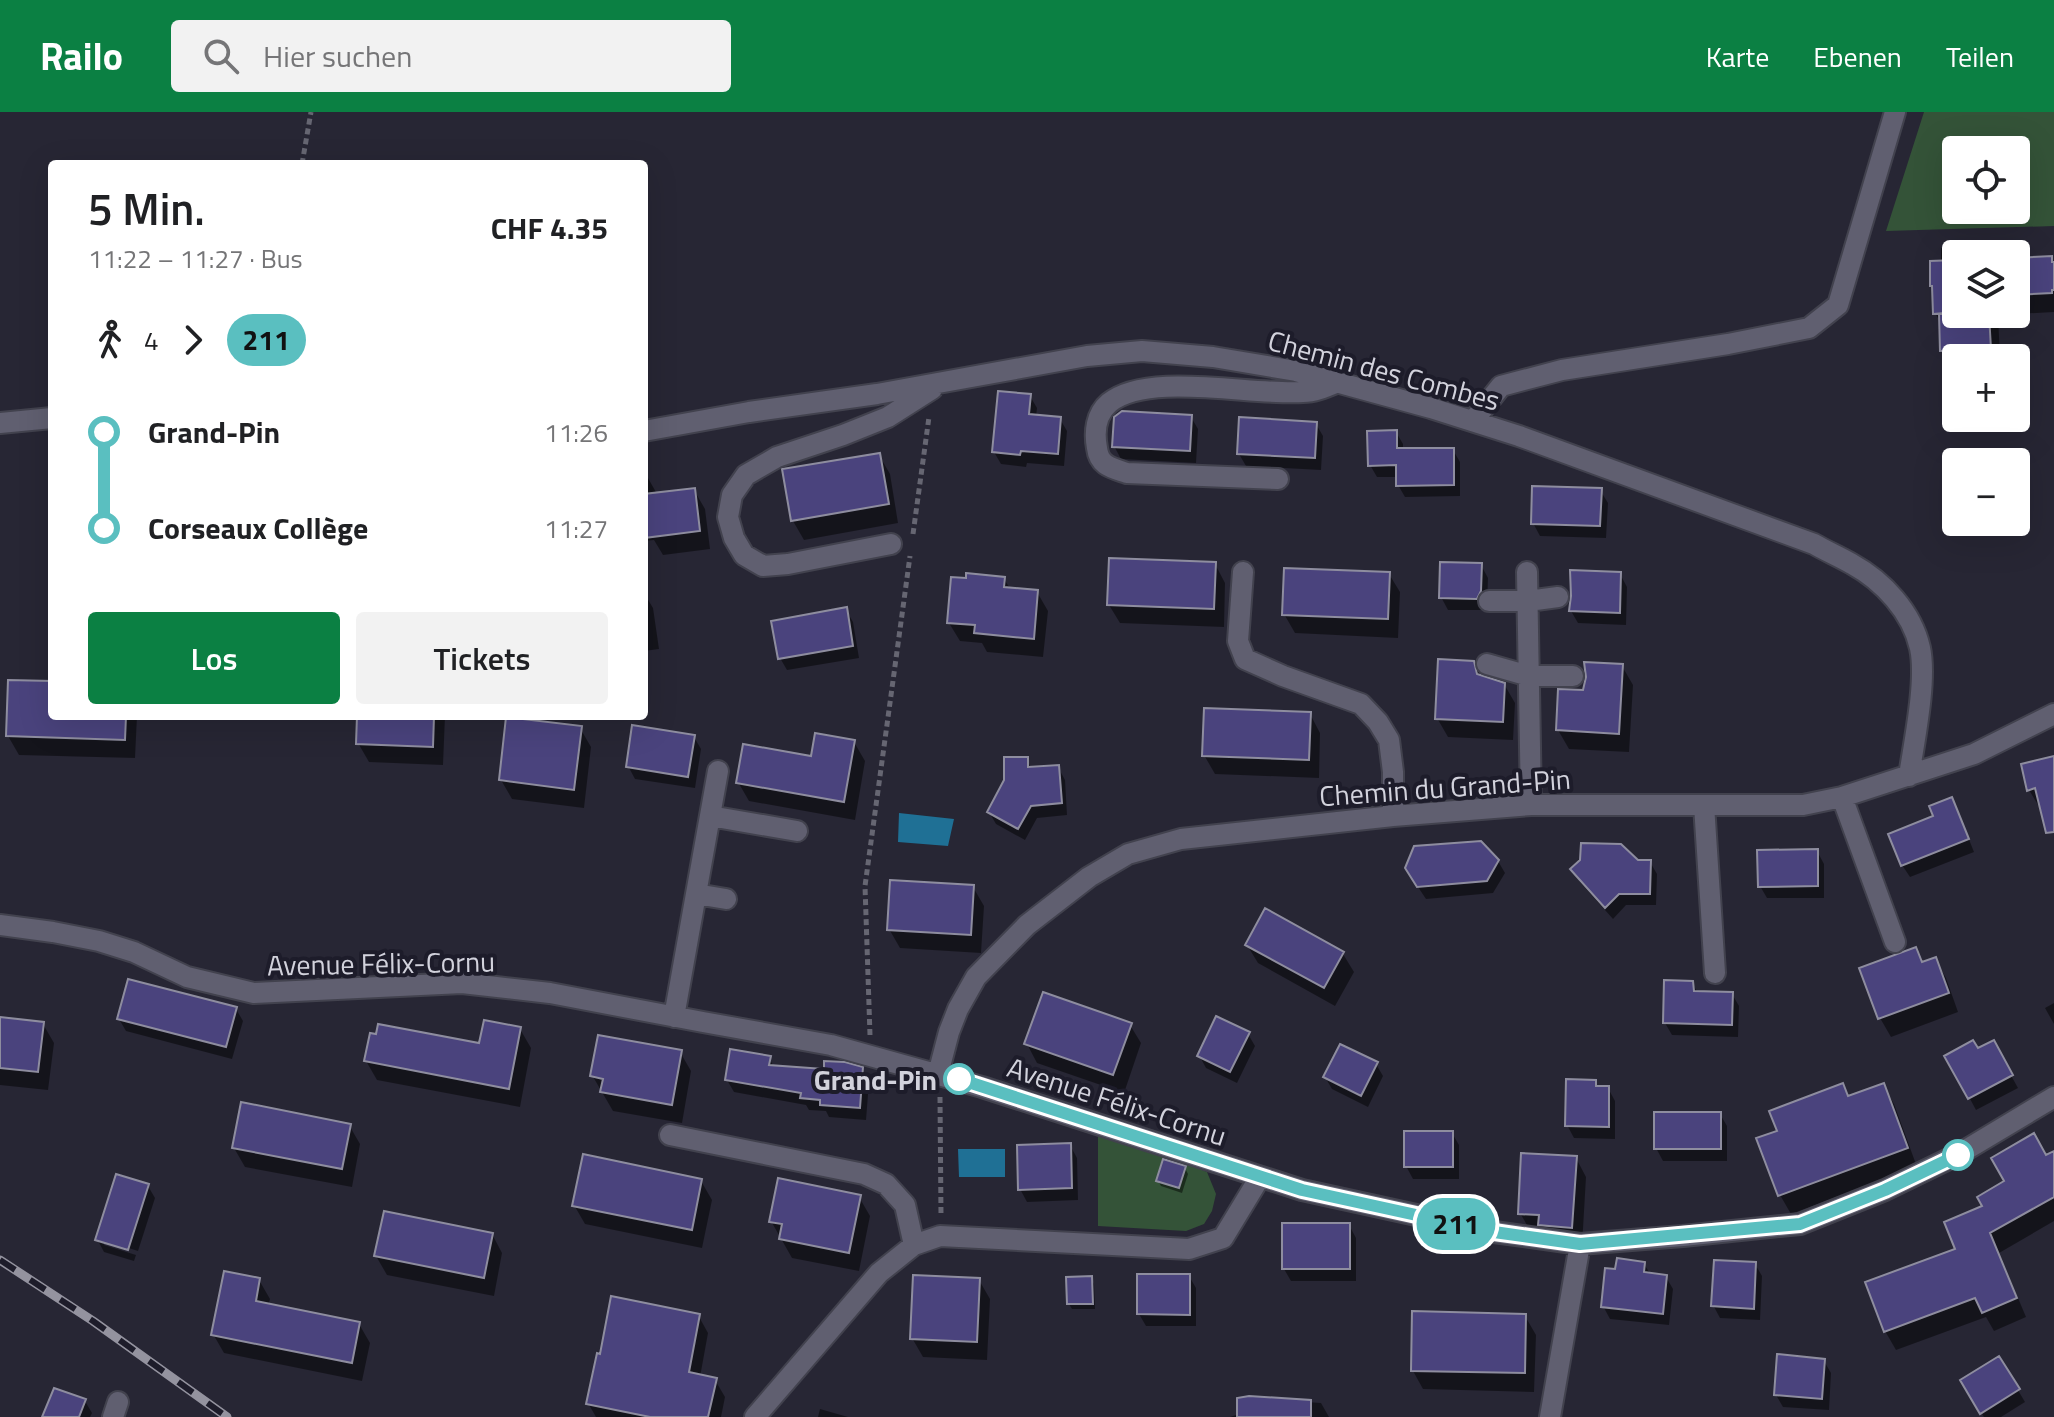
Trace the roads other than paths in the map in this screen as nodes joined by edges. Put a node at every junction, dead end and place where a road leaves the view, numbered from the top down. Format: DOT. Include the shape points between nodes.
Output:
graph roads {
  1 [pos="1895,112"];
  2 [pos="942,382"];
  3 [pos="1338,382"];
  4 [pos="48,418"];
  5 [pos="1473,421"];
  6 [pos="0,423"];
  7 [pos="648,430"];
  8 [pos="1278,479"];
  9 [pos="891,544"];
  10 [pos="1243,572"];
  11 [pos="1527,572"];
  12 [pos="1558,597"];
  13 [pos="1489,601"];
  14 [pos="1528,601"];
  15 [pos="1487,664"];
  16 [pos="1529,676"];
  17 [pos="1573,676"];
  18 [pos="2054,714"];
  19 [pos="718,771"];
  20 [pos="1909,776"];
  21 [pos="1842,797"];
  22 [pos="1531,805"];
  23 [pos="1704,805"];
  24 [pos="710,816"];
  25 [pos="1393,816"];
  26 [pos="797,831"];
  27 [pos="696,894"];
  28 [pos="726,899"];
  29 [pos="0,925"];
  30 [pos="1895,942"];
  31 [pos="1715,973"];
  32 [pos="674,1017"];
  33 [pos="939,1081"];
  34 [pos="2054,1097"];
  35 [pos="670,1135"];
  36 [pos="1260,1177"];
  37 [pos="1580,1244"];
  38 [pos="914,1245"];
  39 [pos="755,1417"];
  40 [pos="1550,1417"];
  1 -- 5 [label="street" via="1838,305 1809,328 1562,370 1501,386"];
  2 -- 3 [label="street, Chemin des Combes" via="1142,351 1227,359"];
  2 -- 7 [label="street, Chemin des Combes"];
  2 -- 9 [label="street" via="888,417 777,457 746,475 732,495 728,517 734,538 744,555 763,566"];
  3 -- 5 [label="street, Chemin des Combes"];
  3 -- 8 [label="street" via="1302,393 1141,390 1121,395 1100,414 1096,440 1107,467 1127,473"];
  4 -- 6 [label="street"];
  5 -- 20 [label="street, Chemin des Combes" via="1814,544 1883,587 1900,604 1920,649"];
  10 -- 25 [label="street" via="1238,641 1245,659 1361,704 1378,722 1389,740"];
  11 -- 14 [label="street"];
  12 -- 14 [label="street"];
  13 -- 14 [label="street"];
  14 -- 16 [label="street"];
  15 -- 16 [label="street"];
  16 -- 17 [label="street"];
  16 -- 22 [label="street"];
  18 -- 20 [label="street, Chemin du Grand-Pin" via="1974,754"];
  19 -- 24 [label="street"];
  20 -- 21 [label="street, Chemin du Grand-Pin"];
  21 -- 23 [label="street, Chemin du Grand-Pin" via="1803,805"];
  21 -- 30 [label="street"];
  22 -- 23 [label="street, Chemin du Grand-Pin"];
  22 -- 25 [label="street, Chemin du Grand-Pin"];
  23 -- 31 [label="street"];
  24 -- 26 [label="street"];
  24 -- 27 [label="street"];
  25 -- 33 [label="street, Chemin du Grand-Pin" via="1181,839 1128,854 1027,925 976,977 949,1032"];
  27 -- 28 [label="street"];
  27 -- 32 [label="street"];
  29 -- 32 [label="street, Avenue Félix-Cornu" via="99,941 187,977 254,993 462,983 550,993"];
  32 -- 33 [label="street, Avenue Félix-Cornu" via="831,1045"];
  33 -- 36 [label="street, Avenue Félix-Cornu"];
  34 -- 37 [label="street, Avenue Félix-Cornu" via="1959,1154 1800,1224"];
  35 -- 38 [label="street" via="864,1174 886,1184 905,1205"];
  36 -- 37 [label="street, Avenue Félix-Cornu" via="1494,1232"];
  36 -- 38 [label="street" via="1223,1238 1189,1249 940,1236"];
  37 -- 40 [label="street"];
  38 -- 39 [label="street" via="879,1273"];
}
